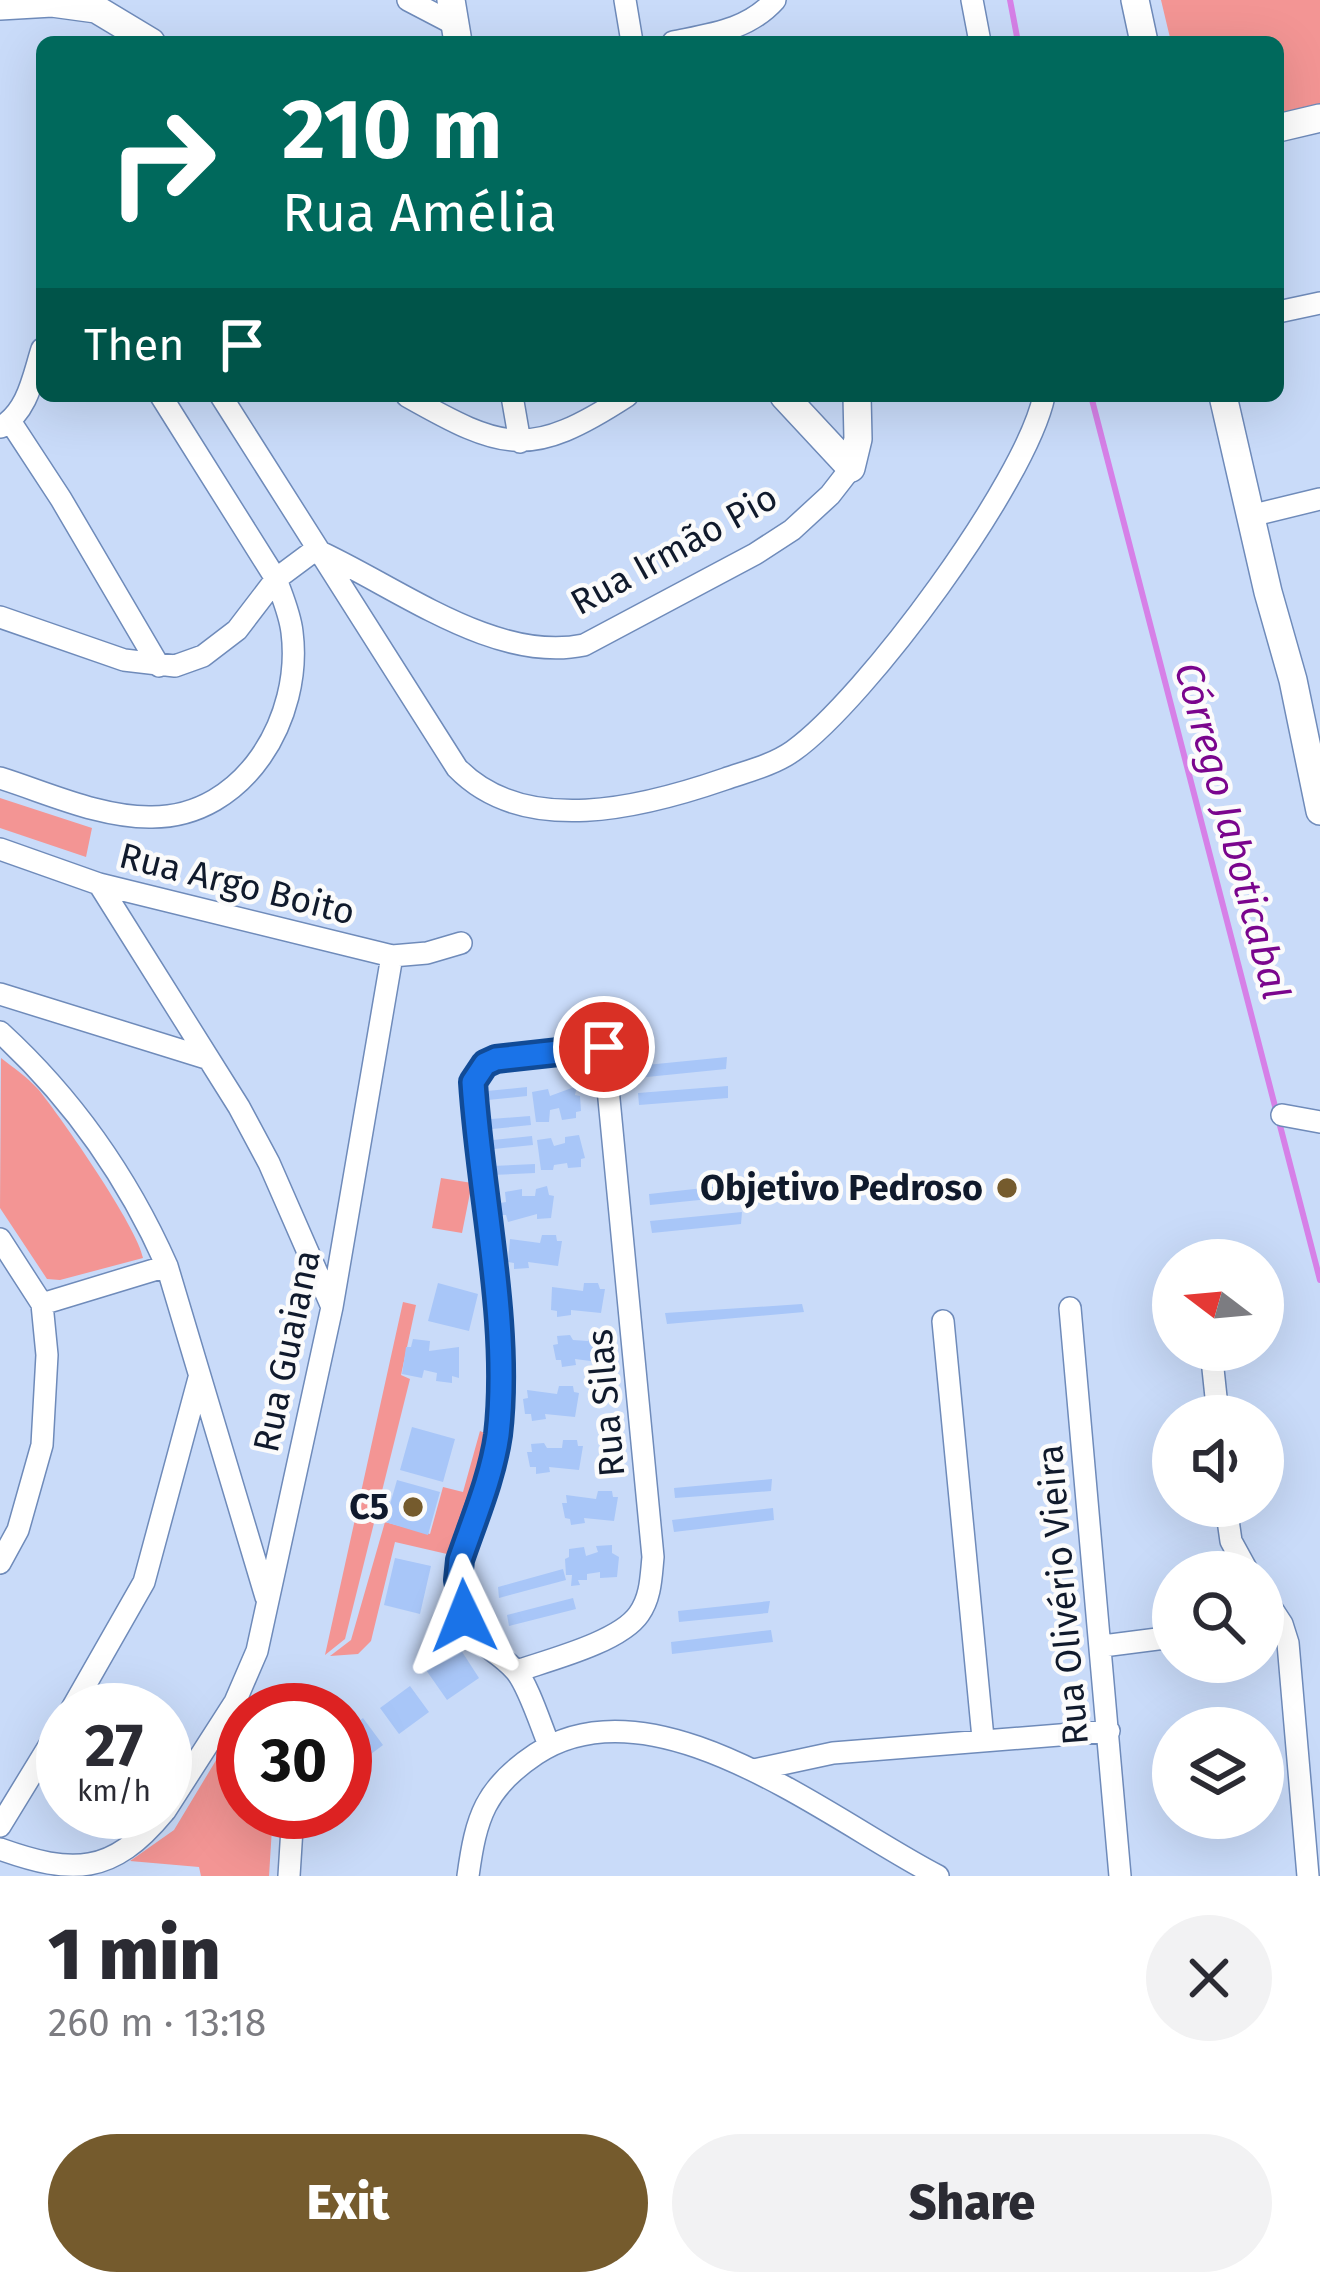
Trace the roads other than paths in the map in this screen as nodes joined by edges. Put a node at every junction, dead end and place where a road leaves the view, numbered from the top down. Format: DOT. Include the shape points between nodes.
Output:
graph roads {
  1 [pos="408,0"];
  2 [pos="626,0"];
  3 [pos="775,0"];
  4 [pos="1135,0"];
  5 [pos="89,4"];
  6 [pos="0,6"];
  7 [pos="454,22"];
  8 [pos="141,36"];
  9 [pos="631,36"];
  10 [pos="705,36"];
  11 [pos="1143,36"];
  12 [pos="1320,118"];
  13 [pos="1284,127"];
  14 [pos="1320,303"];
  15 [pos="1284,311"];
  16 [pos="36,368"];
  17 [pos="165,402"];
  18 [pos="225,402"];
  19 [pos="418,402"];
  20 [pos="513,402"];
  21 [pos="617,402"];
  22 [pos="790,402"];
  23 [pos="857,402"];
  24 [pos="1042,402"];
  25 [pos="1223,402"];
  26 [pos="5,424"];
  27 [pos="520,442"];
  28 [pos="851,468"];
  29 [pos="1320,499"];
  30 [pos="1250,516"];
  31 [pos="315,550"];
  32 [pos="276,579"];
  33 [pos="1,620"];
  34 [pos="159,666"];
  35 [pos="1308,692"];
  36 [pos="1316,774"];
  37 [pos="0,778"];
  38 [pos="1320,812"];
  39 [pos="0,849"];
  40 [pos="99,884"];
  41 [pos="461,943"];
  42 [pos="392,956"];
  43 [pos="6,1002"];
  44 [pos="2,1031"];
  45 [pos="206,1058"];
  46 [pos="1282,1115"];
  47 [pos="1320,1122"];
  48 [pos="0,1239"];
  49 [pos="167,1266"];
  50 [pos="42,1304"];
  51 [pos="332,1307"];
  52 [pos="1070,1308"];
  53 [pos="943,1321"];
  54 [pos="200,1375"];
  55 [pos="0,1562"];
  56 [pos="266,1599"];
  57 [pos="1152,1640"];
  58 [pos="1102,1646"];
  59 [pos="1284,1648"];
  60 [pos="517,1671"];
  61 [pos="86,1683"];
  62 [pos="242,1683"];
  63 [pos="1109,1731"];
  64 [pos="216,1733"];
  65 [pos="982,1738"];
  66 [pos="549,1745"];
  67 [pos="36,1767"];
  68 [pos="192,1769"];
  69 [pos="754,1770"];
  70 [pos="0,1826"];
  71 [pos="136,1839"];
  72 [pos="292,1839"];
  73 [pos="0,1849"];
  74 [pos="290,1876"];
  75 [pos="468,1876"];
  76 [pos="938,1876"];
  77 [pos="1120,1876"];
  78 [pos="1308,1876"];
  1 -- 7 [label="street"];
  2 -- 9 [label="street"];
  3 -- 10 [label="street" via="753,20"];
  4 -- 11 [label="street"];
  5 -- 6 [label="street"];
  5 -- 8 [label="street"];
  12 -- 13 [label="street"];
  14 -- 15 [label="street"];
  16 -- 26 [label="street"];
  17 -- 32 [label="street"];
  18 -- 31 [label="street"];
  19 -- 27 [label="street" via="483,437"];
  20 -- 27 [label="street"];
  21 -- 27 [label="street" via="578,426"];
  22 -- 28 [label="street"];
  23 -- 28 [label="street"];
  24 -- 31 [label="street" via="1000,493 923,607 824,724 763,766 661,799 566,810 496,797 471,783"];
  25 -- 30 [label="street"];
  26 -- 34 [label="street" via="62,499"];
  28 -- 31 [label="street, Rua Irmão Pio" via="813,512 755,554 584,645 553,651 483,635"];
  29 -- 30 [label="street"];
  30 -- 35 [label="street"];
  31 -- 32 [label="street"];
  32 -- 34 [label="street" via="237,630 189,663"];
  32 -- 37 [label="street" via="292,633 291,690 281,724 233,788 184,812 139,817"];
  33 -- 34 [label="street"];
  35 -- 36 [label="street"];
  36 -- 38 [label="street"];
  39 -- 40 [label="street, Rua Argo Boito"];
  40 -- 42 [label="street, Rua Argo Boito"];
  40 -- 45 [label="street"];
  41 -- 42 [label="street, Rua Argo Boito"];
  42 -- 51 [label="street, Rua Guaiana"];
  43 -- 45 [label="street"];
  44 -- 49 [label="street" via="91,1130"];
  45 -- 51 [label="street" via="268,1163"];
  46 -- 47 [label="street"];
  48 -- 50 [label="street"];
  49 -- 50 [label="street"];
  49 -- 54 [label="street"];
  50 -- 55 [label="street" via="42,1444 19,1530"];
  51 -- 56 [label="street, Rua Guaiana"];
  52 -- 58 [label="street, Rua Olivério Vieira"];
  53 -- 65 [label="street"];
  54 -- 56 [label="street"];
  54 -- 61 [label="street" via="144,1582"];
  56 -- 62 [label="street, Rua Guaiana"];
  57 -- 58 [label="street"];
  58 -- 63 [label="street, Rua Olivério Vieira"];
  59 -- 78 [label="street"];
  60 -- 60 [label="street, Rua Silas" via="637,1619 650,1587 604,1047 496,1059 473,1082 499,1398 497,1437 458,1580 479,1642"];
  60 -- 66 [label="street"];
  63 -- 65 [label="street"];
  63 -- 77 [label="street, Rua Olivério Vieira"];
  64 -- 68 [label="street, Rua Guaiana"];
  65 -- 69 [label="street"];
  66 -- 69 [label="street" via="587,1735 657,1735"];
  66 -- 75 [label="street" via="491,1794"];
  67 -- 70 [label="street"];
  69 -- 76 [label="street"];
  71 -- 73 [label="street, Rua Guaiana" via="82,1868"];
  72 -- 74 [label="street"];
}
